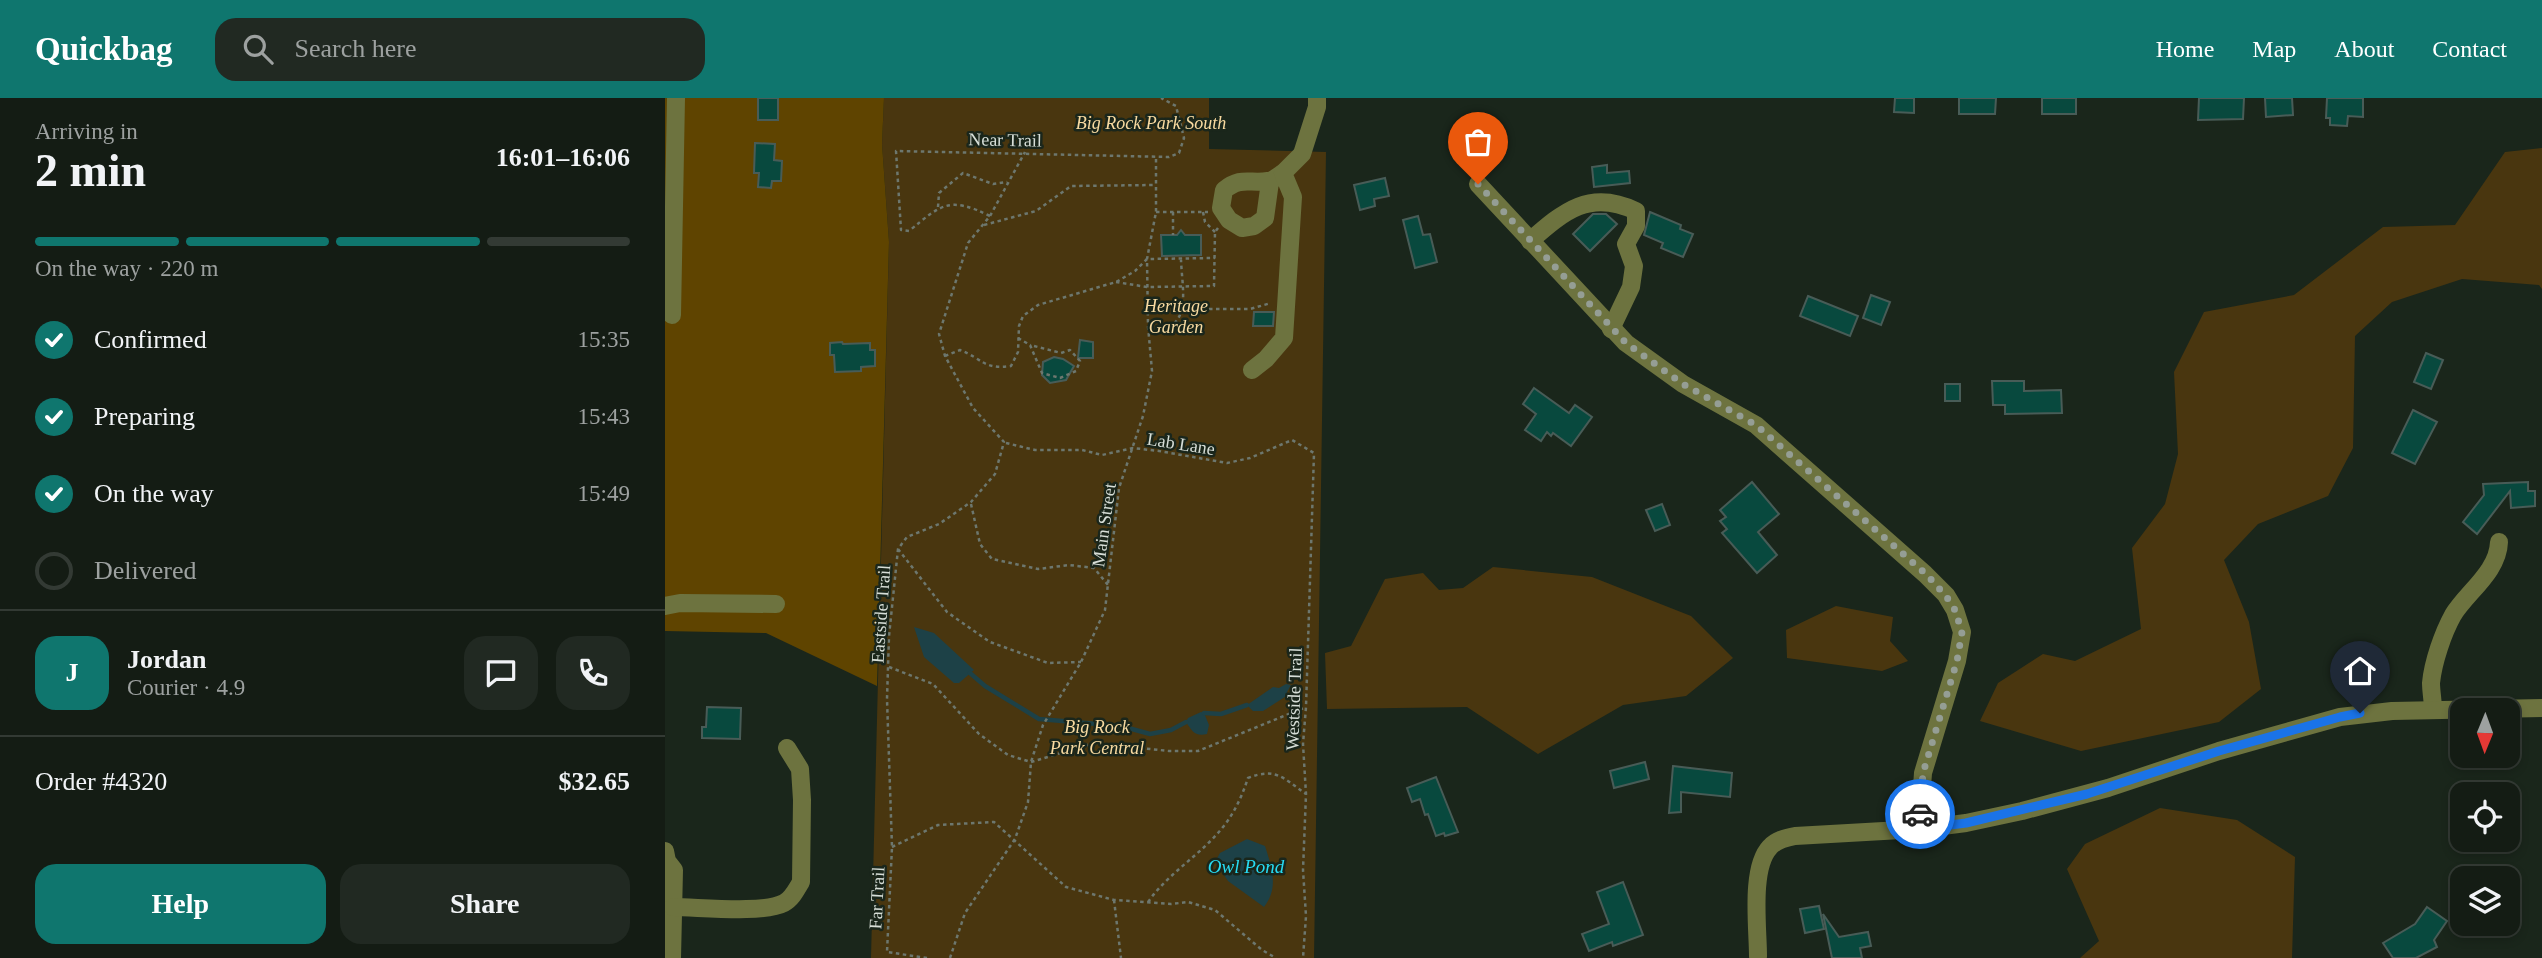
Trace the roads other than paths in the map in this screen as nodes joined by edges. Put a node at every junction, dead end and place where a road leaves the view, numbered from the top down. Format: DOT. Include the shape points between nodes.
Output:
graph roads {
  1 [pos="676,98"];
  2 [pos="1317,98"];
  3 [pos="1277,178"];
  4 [pos="1478,184"];
  5 [pos="1530,241"];
  6 [pos="672,315"];
  7 [pos="1611,329"];
  8 [pos="1252,370"];
  9 [pos="2499,542"];
  10 [pos="776,604"];
  11 [pos="665,606"];
  12 [pos="2542,708"];
  13 [pos="2433,710"];
  14 [pos="787,748"];
  15 [pos="1919,829"];
  16 [pos="665,851"];
  17 [pos="673,907"];
  18 [pos="1758,956"];
  19 [pos="672,958"];
  1 -- 6 [label="street"];
  2 -- 3 [label="street" via="1302,154"];
  3 -- 3 [label="street" via="1265,218 1254,226 1242,228 1225,214 1224,190 1244,180"];
  3 -- 8 [label="street" via="1293,197 1284,338"];
  4 -- 5 [label="street"];
  5 -- 7 [label="street"];
  5 -- 7 [label="street" via="1561,214 1587,202 1618,202 1636,211 1636,226 1626,244 1634,265 1632,287"];
  7 -- 15 [label="street" via="1650,362 1756,425 1946,596 1959,622 1961,646 1923,773"];
  9 -- 13 [label="street" via="2498,553 2479,584 2453,615 2440,648 2431,682"];
  10 -- 11 [label="street"];
  12 -- 13 [label="street"];
  13 -- 15 [label="street" via="2340,717 2071,798 1966,823"];
  14 -- 17 [label="street" via="800,769 802,800 801,882 791,898 771,908"];
  15 -- 18 [label="street" via="1795,836 1769,847 1758,874"];
  16 -- 17 [label="street" via="674,870"];
  17 -- 19 [label="street"];
}
